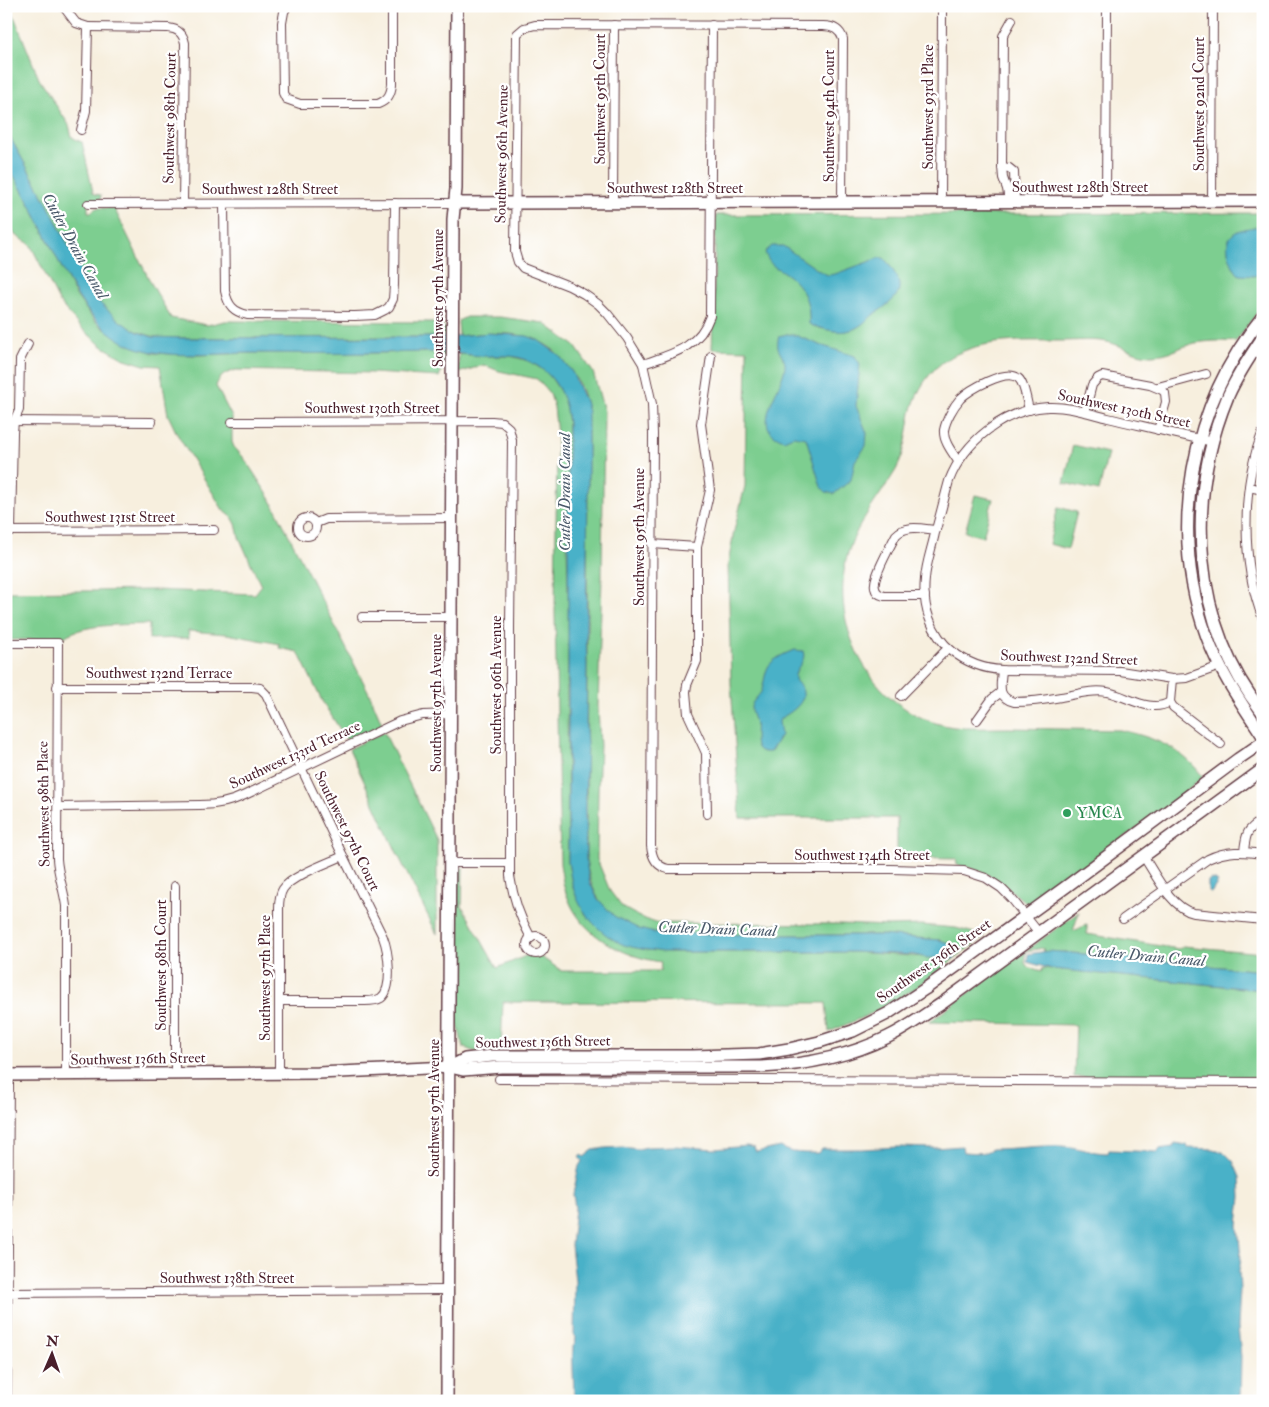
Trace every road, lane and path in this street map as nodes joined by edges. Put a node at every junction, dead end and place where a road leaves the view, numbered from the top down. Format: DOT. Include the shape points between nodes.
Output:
graph roads {
  1 [pos="63,6"];
  2 [pos="287,6"];
  3 [pos="392,6"];
  4 [pos="457,6"];
  5 [pos="1107,6"];
  6 [pos="1213,6"];
  7 [pos="942,12"];
  8 [pos="1012,20"];
  9 [pos="614,25"];
  10 [pos="712,25"];
  11 [pos="88,27"];
  12 [pos="81,130"];
  13 [pos="1002,167"];
  14 [pos="1263,201"];
  15 [pos="941,202"];
  16 [pos="1012,202"];
  17 [pos="1106,202"];
  18 [pos="1212,202"];
  19 [pos="395,203"];
  20 [pos="454,203"];
  21 [pos="516,203"];
  22 [pos="613,203"];
  23 [pos="711,203"];
  24 [pos="842,203"];
  25 [pos="88,204"];
  26 [pos="183,204"];
  27 [pos="224,204"];
  28 [pos="523,268"];
  29 [pos="1263,316"];
  30 [pos="1259,330"];
  31 [pos="1263,337"];
  32 [pos="28,344"];
  33 [pos="711,356"];
  34 [pos="643,364"];
  35 [pos="1206,374"];
  36 [pos="1158,387"];
  37 [pos="1029,410"];
  38 [pos="1085,412"];
  39 [pos="10,421"];
  40 [pos="452,421"];
  41 [pos="152,422"];
  42 [pos="232,422"];
  43 [pos="509,428"];
  44 [pos="1158,430"];
  45 [pos="1263,431"];
  46 [pos="1199,439"];
  47 [pos="1213,442"];
  48 [pos="958,461"];
  49 [pos="1249,488"];
  50 [pos="1263,490"];
  51 [pos="452,518"];
  52 [pos="316,523"];
  53 [pos="214,530"];
  54 [pos="936,530"];
  55 [pos="9,531"];
  56 [pos="652,544"];
  57 [pos="697,547"];
  58 [pos="1188,553"];
  59 [pos="1202,557"];
  60 [pos="1189,565"];
  61 [pos="925,596"];
  62 [pos="362,617"];
  63 [pos="451,617"];
  64 [pos="1263,619"];
  65 [pos="6,642"];
  66 [pos="948,648"];
  67 [pos="1220,666"];
  68 [pos="1002,670"];
  69 [pos="1172,680"];
  70 [pos="57,687"];
  71 [pos="260,688"];
  72 [pos="1001,692"];
  73 [pos="901,696"];
  74 [pos="1170,702"];
  75 [pos="1263,713"];
  76 [pos="451,714"];
  77 [pos="977,720"];
  78 [pos="1263,736"];
  79 [pos="1263,742"];
  80 [pos="1221,744"];
  81 [pos="301,769"];
  82 [pos="1263,769"];
  83 [pos="58,807"];
  84 [pos="707,814"];
  85 [pos="1263,819"];
  86 [pos="1244,851"];
  87 [pos="1263,854"];
  88 [pos="343,856"];
  89 [pos="1144,857"];
  90 [pos="450,863"];
  91 [pos="509,863"];
  92 [pos="660,866"];
  93 [pos="175,886"];
  94 [pos="1165,890"];
  95 [pos="1026,916"];
  96 [pos="1124,919"];
  97 [pos="1263,920"];
  98 [pos="1039,933"];
  99 [pos="532,938"];
  100 [pos="279,1001"];
  101 [pos="450,1066"];
  102 [pos="279,1073"];
  103 [pos="175,1074"];
  104 [pos="8,1075"];
  105 [pos="66,1075"];
  106 [pos="499,1079"];
  107 [pos="1263,1082"];
  108 [pos="448,1290"];
  109 [pos="7,1293"];
  110 [pos="7,1401"];
  111 [pos="447,1401"];
  1 -- 11 [label="street" via="76,23"];
  2 -- 3 [label="street" via="282,23 286,99 300,104 367,104 381,102 389,95 392,84"];
  4 -- 20 [label="street, Southwest 97th Avenue"];
  5 -- 17 [label="street"];
  6 -- 18 [label="street, Southwest 92nd Court"];
  7 -- 15 [label="street, Southwest 93rd Place"];
  8 -- 13 [label="street" via="1003,36"];
  9 -- 10 [label="street"];
  9 -- 21 [label="street, Southwest 96th Avenue" via="534,25 521,29 517,36"];
  9 -- 22 [label="street, Southwest 95th Court"];
  10 -- 23 [label="street"];
  10 -- 24 [label="street, Southwest 94th Court" via="825,26 838,30 843,38"];
  11 -- 12 [label="street" via="86,111"];
  11 -- 26 [label="street, Southwest 98th Court" via="168,28 182,33 185,43"];
  13 -- 16 [label="street"];
  13 -- 16 [label="street" via="1014,172"];
  14 -- 18 [label="street, Southwest 128th Street"];
  15 -- 16 [label="street, Southwest 128th Street"];
  15 -- 24 [label="street, Southwest 128th Street"];
  16 -- 17 [label="street, Southwest 128th Street"];
  17 -- 18 [label="street, Southwest 128th Street"];
  19 -- 20 [label="street, Southwest 128th Street"];
  19 -- 27 [label="street, Southwest 128th Street"];
  19 -- 27 [label="street" via="391,302 375,315 355,316 248,315 237,312 228,304 226,292"];
  20 -- 21 [label="street, Southwest 128th Street"];
  20 -- 40 [label="street, Southwest 97th Avenue"];
  21 -- 22 [label="street, Southwest 128th Street"];
  21 -- 28 [label="street, Southwest 96th Avenue" via="515,256"];
  22 -- 23 [label="street, Southwest 128th Street"];
  23 -- 24 [label="street, Southwest 128th Street"];
  23 -- 34 [label="street" via="710,310 707,323 700,336 689,345"];
  25 -- 26 [label="street, Southwest 128th Street"];
  26 -- 27 [label="street, Southwest 128th Street"];
  28 -- 34 [label="street, Southwest 95th Avenue" via="564,284 598,304 628,338"];
  29 -- 30 [label="street"];
  30 -- 46 [label="street" via="1233,359 1218,387"];
  31 -- 47 [label="street" via="1229,395"];
  32 -- 39 [label="street" via="20,360 19,410"];
  33 -- 57 [label="street" via="702,424 710,490"];
  34 -- 56 [label="street, Southwest 95th Avenue" via="653,410"];
  35 -- 36 [label="street"];
  36 -- 38 [label="street" via="1106,376 1098,378 1092,385"];
  36 -- 44 [label="street" via="1166,397"];
  37 -- 38 [label="street, Southwest 130th Street" via="1057,407"];
  37 -- 48 [label="street, Southwest 130th Street" via="992,427 969,446"];
  37 -- 48 [label="street" via="1022,381 1016,376 986,382 964,396 954,408 944,430 947,443"];
  38 -- 44 [label="street, Southwest 130th Street"];
  39 -- 41 [label="street"];
  39 -- 55 [label="street"];
  40 -- 42 [label="street, Southwest 130th Street"];
  40 -- 43 [label="street, Southwest 130th Street" via="497,421"];
  40 -- 51 [label="street, Southwest 97th Avenue"];
  43 -- 91 [label="street, Southwest 96th Avenue" via="512,440"];
  44 -- 46 [label="street, Southwest 130th Street"];
  45 -- 49 [label="street"];
  46 -- 47 [label="street, Southwest 130th Street"];
  46 -- 58 [label="street" via="1189,498"];
  47 -- 59 [label="street" via="1204,482"];
  48 -- 54 [label="street, Southwest 130th Street"];
  49 -- 50 [label="street"];
  49 -- 64 [label="street" via="1249,568"];
  51 -- 52 [label="street" via="326,519"];
  51 -- 63 [label="street, Southwest 97th Avenue"];
  53 -- 55 [label="street, Southwest 131st Street"];
  54 -- 61 [label="street, Southwest 132nd Street" via="925,577"];
  54 -- 61 [label="street" via="900,530 875,582 876,591 884,596"];
  56 -- 57 [label="street"];
  56 -- 92 [label="street, Southwest 95th Avenue" via="651,846 653,858"];
  57 -- 84 [label="street" via="697,661 686,692 688,714 706,754"];
  58 -- 59 [label="street"];
  58 -- 60 [label="street"];
  59 -- 60 [label="street"];
  59 -- 75 [label="street" via="1218,634 1230,661"];
  60 -- 67 [label="street" via="1198,611"];
  61 -- 66 [label="street, Southwest 132nd Street" via="934,630"];
  62 -- 63 [label="street"];
  63 -- 76 [label="street, Southwest 97th Avenue"];
  65 -- 70 [label="street, Southwest 98th Place" via="58,643"];
  66 -- 68 [label="street, Southwest 132nd Street" via="973,663"];
  66 -- 73 [label="street"];
  67 -- 69 [label="street, Southwest 132nd Street"];
  67 -- 78 [label="street"];
  68 -- 69 [label="street, Southwest 132nd Street" via="1120,671"];
  68 -- 72 [label="street"];
  69 -- 74 [label="street"];
  70 -- 71 [label="street, Southwest 132nd Terrace"];
  70 -- 83 [label="street, Southwest 98th Place"];
  71 -- 81 [label="street, Southwest 97th Court" via="268,697"];
  72 -- 74 [label="street" via="1004,698 1014,702 1104,692 1154,707"];
  72 -- 77 [label="street"];
  74 -- 80 [label="street"];
  76 -- 81 [label="street, Southwest 133rd Terrace" via="409,718"];
  76 -- 90 [label="street, Southwest 97th Avenue"];
  79 -- 95 [label="street, Southwest 136th Street"];
  81 -- 83 [label="street, Southwest 133rd Terrace" via="236,799 213,805"];
  81 -- 88 [label="street, Southwest 97th Court"];
  82 -- 89 [label="street, Southwest 136th Street"];
  83 -- 105 [label="street, Southwest 98th Place" via="57,867 66,906"];
  85 -- 86 [label="street" via="1246,835"];
  86 -- 87 [label="street"];
  86 -- 94 [label="street" via="1208,859"];
  88 -- 100 [label="street, Southwest 97th Place" via="301,875 282,891 279,903"];
  88 -- 100 [label="street, Southwest 97th Court" via="385,943 388,956 386,991 381,998 372,1001"];
  89 -- 94 [label="street"];
  89 -- 98 [label="street, Southwest 136th Street"];
  90 -- 91 [label="street"];
  90 -- 101 [label="street, Southwest 97th Avenue"];
  91 -- 99 [label="street, Southwest 96th Avenue" via="514,898"];
  92 -- 95 [label="street, Southwest 134th Street" via="674,869 959,870 996,884"];
  93 -- 103 [label="street, Southwest 98th Court"];
  94 -- 96 [label="street"];
  94 -- 97 [label="street" via="1190,912"];
  95 -- 98 [label="street, Southwest 134th Street"];
  95 -- 101 [label="street, Southwest 136th Street" via="887,1014 853,1031 819,1042 732,1056 492,1056 465,1059"];
  98 -- 101 [label="street, Southwest 136th Street" via="941,1004 890,1036 856,1052 819,1061 761,1067 510,1067 464,1070"];
  100 -- 102 [label="street, Southwest 97th Place"];
  101 -- 102 [label="street, Southwest 136th Street"];
  101 -- 108 [label="street, Southwest 97th Avenue"];
  102 -- 103 [label="street, Southwest 136th Street"];
  103 -- 105 [label="street, Southwest 136th Street"];
  104 -- 105 [label="street, Southwest 136th Street"];
  104 -- 109 [label="street"];
  106 -- 107 [label="street"];
  108 -- 109 [label="street, Southwest 138th Street"];
  108 -- 111 [label="street, Southwest 97th Avenue"];
  109 -- 110 [label="street"];
}
